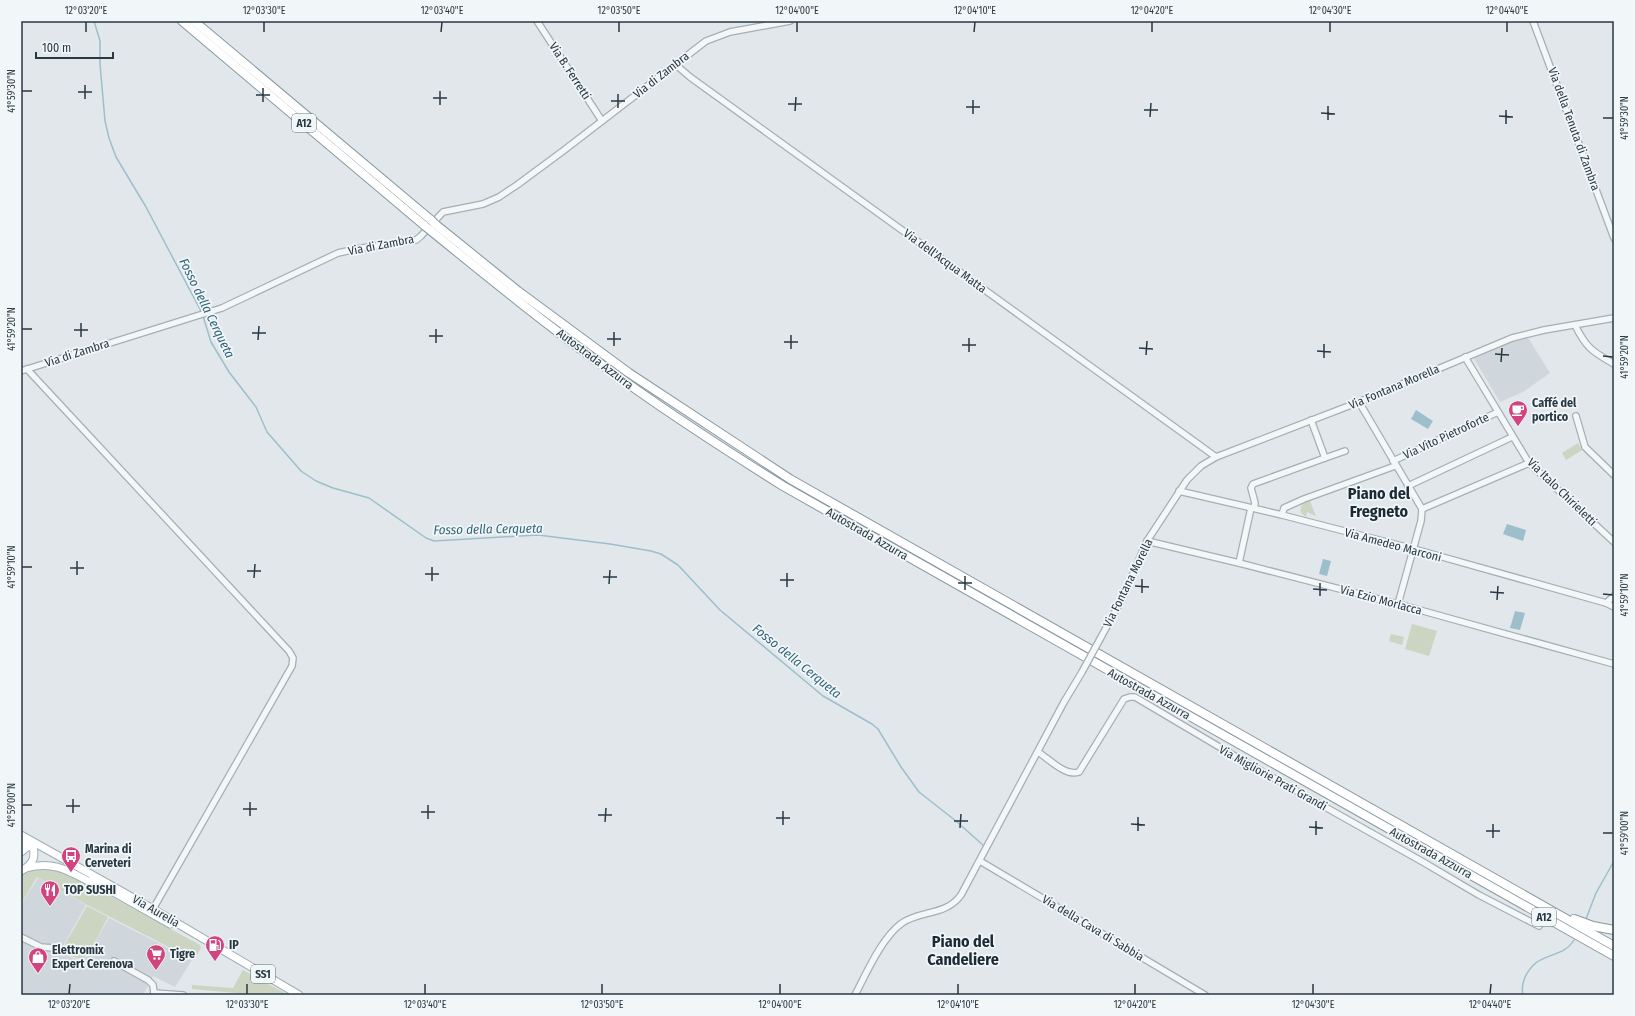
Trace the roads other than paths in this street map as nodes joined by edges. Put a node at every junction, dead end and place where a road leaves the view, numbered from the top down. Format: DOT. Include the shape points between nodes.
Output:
graph roads {
  1 [pos="182,21"];
  2 [pos="194,21"];
  3 [pos="537,21"];
  4 [pos="790,21"];
  5 [pos="1533,21"];
  6 [pos="675,64"];
  7 [pos="602,121"];
  8 [pos="430,225"];
  9 [pos="1614,238"];
  10 [pos="1614,318"];
  11 [pos="1575,325"];
  12 [pos="1465,357"];
  13 [pos="1614,364"];
  14 [pos="24,370"];
  15 [pos="1359,402"];
  16 [pos="1498,412"];
  17 [pos="1576,416"];
  18 [pos="1312,420"];
  19 [pos="1512,437"];
  20 [pos="1345,451"];
  21 [pos="1216,457"];
  22 [pos="1325,458"];
  23 [pos="1394,463"];
  24 [pos="1529,463"];
  25 [pos="1614,475"];
  26 [pos="1408,486"];
  27 [pos="1179,491"];
  28 [pos="1252,508"];
  29 [pos="1422,509"];
  30 [pos="1282,515"];
  31 [pos="1147,541"];
  32 [pos="1614,542"];
  33 [pos="1414,549"];
  34 [pos="1239,563"];
  35 [pos="1614,597"];
  36 [pos="1606,603"];
  37 [pos="1398,604"];
  38 [pos="1614,606"];
  39 [pos="1614,664"];
  40 [pos="1038,752"];
  41 [pos="21,836"];
  42 [pos="21,841"];
  43 [pos="34,846"];
  44 [pos="21,852"];
  45 [pos="980,861"];
  46 [pos="24,869"];
  47 [pos="105,888"];
  48 [pos="132,897"];
  49 [pos="1517,897"];
  50 [pos="153,909"];
  51 [pos="1539,926"];
  52 [pos="1614,930"];
  53 [pos="1579,931"];
  54 [pos="21,936"];
  55 [pos="1614,946"];
  56 [pos="54,948"];
  57 [pos="227,953"];
  58 [pos="1614,956"];
  59 [pos="114,961"];
  60 [pos="1614,961"];
  61 [pos="154,994"];
  62 [pos="183,995"];
  63 [pos="299,995"];
  64 [pos="855,995"];
  65 [pos="1205,995"];
  1 -- 8 [label="highway, Autostrada Azzurra / A12"];
  2 -- 8 [label="highway, Autostrada Azzurra / A12"];
  3 -- 7 [label="street, Via B. Ferretti"];
  4 -- 6 [label="street, Via di Zambra" via="718,36 706,41"];
  5 -- 9 [label="street, Via della Tenuta di Zambra"];
  6 -- 7 [label="street, Via di Zambra"];
  6 -- 21 [label="street, Via dell'Acqua Matta"];
  7 -- 14 [label="street, Via di Zambra" via="499,197 479,206 443,212 416,240 338,253 234,303"];
  8 -- 49 [label="highway, Autostrada Azzurra / A12" via="619,366 790,479"];
  10 -- 11 [label="street, Via Fontana Morella"];
  11 -- 12 [label="street, Via Fontana Morella" via="1517,337"];
  11 -- 13 [label="street" via="1590,349"];
  12 -- 15 [label="street, Via Fontana Morella"];
  12 -- 16 [label="street, Via Italo Chirieletti"];
  14 -- 50 [label="street" via="293,658 292,666"];
  15 -- 18 [label="street, Via Fontana Morella"];
  15 -- 23 [label="street"];
  16 -- 19 [label="street, Via Italo Chirieletti"];
  16 -- 23 [label="street, Via Vito Pietroforte"];
  17 -- 25 [label="street" via="1585,448"];
  18 -- 21 [label="street, Via Fontana Morella"];
  18 -- 22 [label="street"];
  19 -- 24 [label="street, Via Italo Chirieletti"];
  19 -- 26 [label="street"];
  20 -- 22 [label="street"];
  21 -- 27 [label="street, Via Fontana Morella" via="1197,469"];
  22 -- 28 [label="street" via="1253,484 1251,488 1255,503"];
  23 -- 26 [label="street"];
  23 -- 30 [label="street, Via Vito Pietroforte" via="1284,508"];
  24 -- 29 [label="street"];
  24 -- 32 [label="street, Via Italo Chirieletti"];
  26 -- 29 [label="street"];
  27 -- 28 [label="street, Via Amedeo Marconi"];
  27 -- 31 [label="street, Via Fontana Morella"];
  28 -- 30 [label="street, Via Amedeo Marconi"];
  28 -- 34 [label="street"];
  29 -- 33 [label="street"];
  30 -- 33 [label="street, Via Amedeo Marconi"];
  31 -- 34 [label="street, Via Ezio Morlacca"];
  31 -- 40 [label="street, Via Fontana Morella, bridge" via="1123,597"];
  33 -- 36 [label="street, Via Amedeo Marconi"];
  33 -- 37 [label="street"];
  34 -- 37 [label="street, Via Ezio Morlacca"];
  35 -- 36 [label="street"];
  36 -- 38 [label="street, Via Amedeo Marconi"];
  37 -- 39 [label="street, Via Ezio Morlacca"];
  40 -- 45 [label="street, Via Fontana Morella"];
  40 -- 51 [label="street, Via Migliorie Prati Grandi" via="1067,772 1079,772 1124,699 1135,697 1479,895"];
  41 -- 43 [label="main road"];
  41 -- 48 [label="main road, Via Aurelia / SS1"];
  42 -- 43 [label="main road, Via Aurelia"];
  43 -- 44 [label="main road"];
  43 -- 46 [label="main road" via="33,860"];
  43 -- 47 [label="main road, Via Aurelia"];
  43 -- 48 [label="main road"];
  45 -- 64 [label="street, Via Fontana Morella" via="963,893 952,905 909,919 892,932"];
  45 -- 65 [label="street, Via della Cava di Sabbia"];
  46 -- 47 [label="main road" via="41,865 58,866"];
  47 -- 57 [label="main road, Via Aurelia"];
  48 -- 50 [label="main road, Via Aurelia / SS1"];
  49 -- 53 [label="highway" via="1525,909"];
  49 -- 53 [label="highway" via="1536,898"];
  50 -- 57 [label="main road, Via Aurelia / SS1"];
  52 -- 53 [label="highway" via="1601,928"];
  53 -- 55 [label="highway"];
  53 -- 58 [label="highway"];
  53 -- 60 [label="highway"];
  54 -- 56 [label="street" via="38,946"];
  57 -- 63 [label="main road, Via Aurelia / SS1"];
  59 -- 61 [label="street" via="148,980 153,985"];
  61 -- 62 [label="street"];
}
